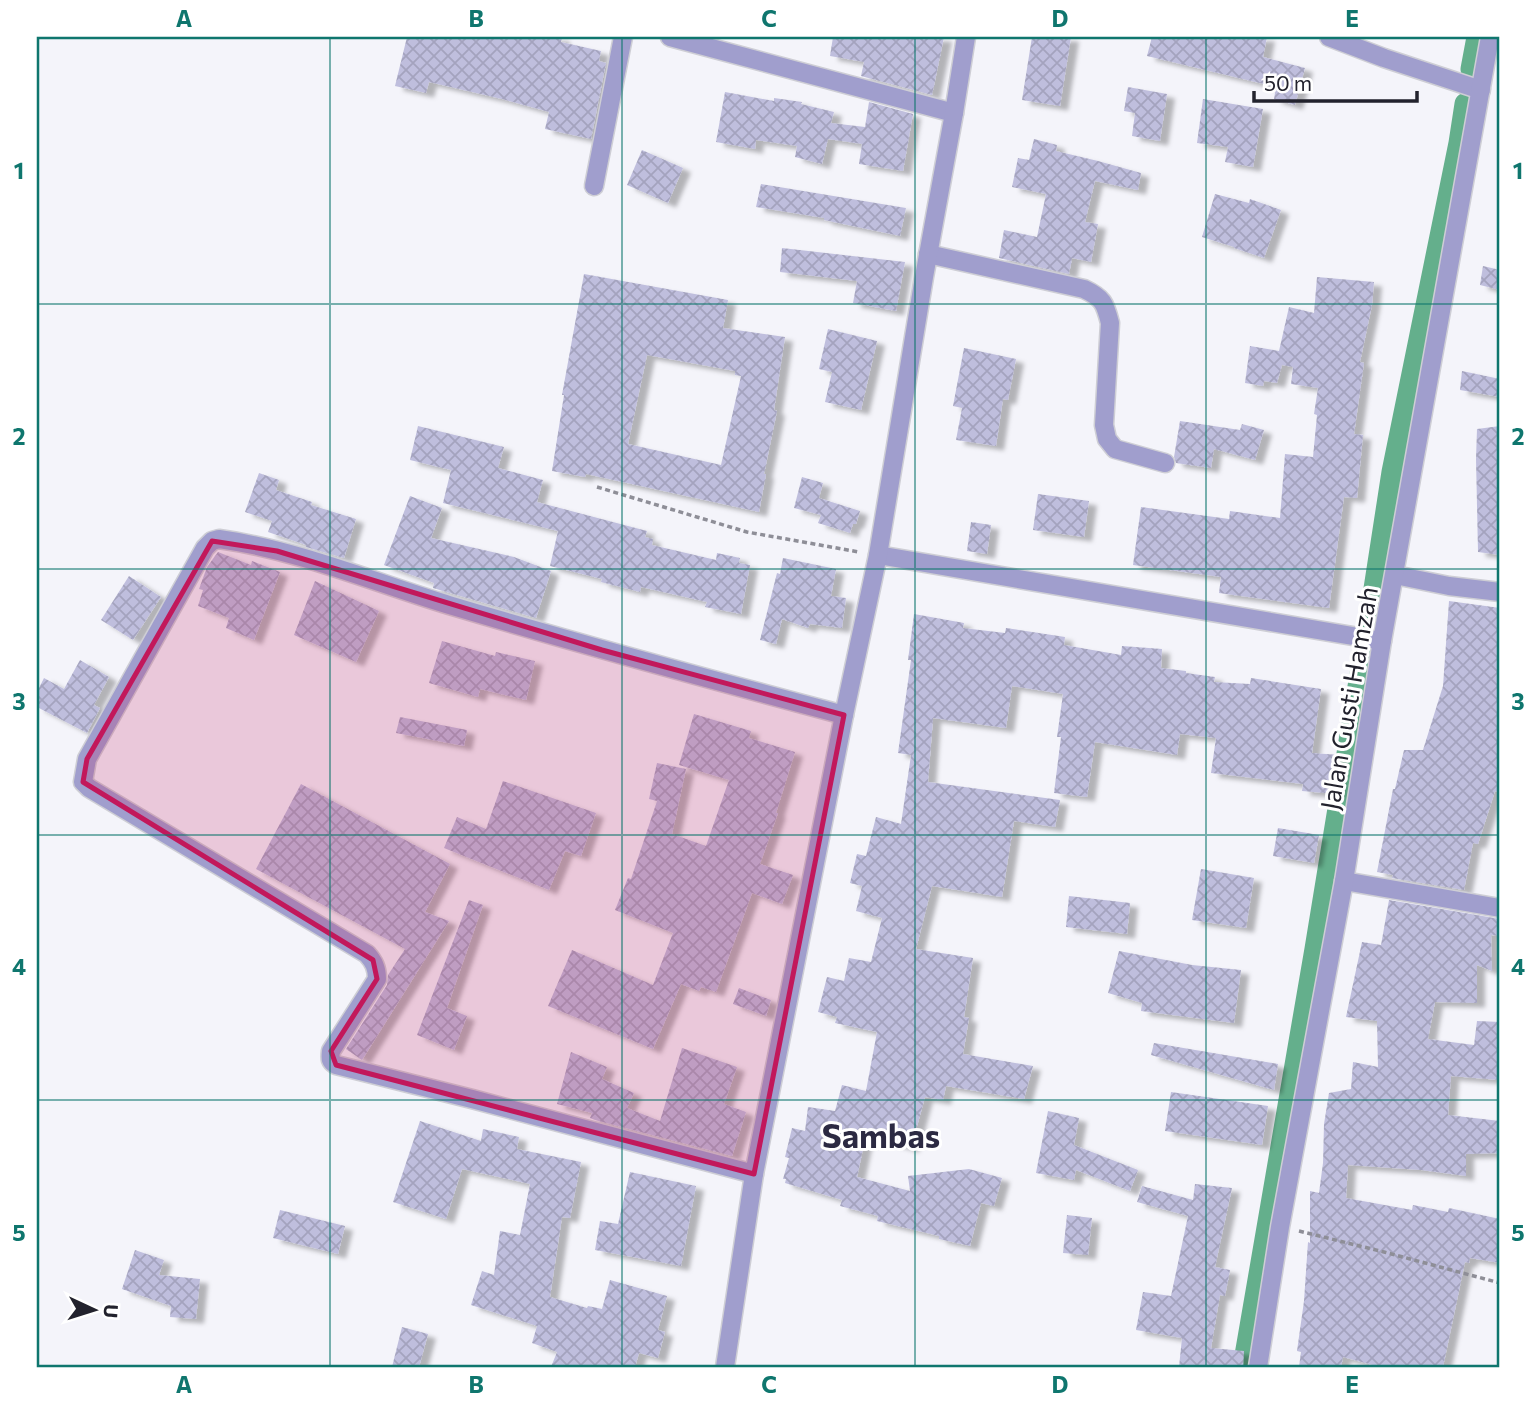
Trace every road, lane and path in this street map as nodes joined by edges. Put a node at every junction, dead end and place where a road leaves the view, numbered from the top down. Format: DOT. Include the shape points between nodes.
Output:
graph roads {
  1 [pos="623,37"];
  2 [pos="670,37"];
  3 [pos="966,37"];
  4 [pos="1329,37"];
  5 [pos="1490,37"];
  6 [pos="1481,90"];
  7 [pos="954,113"];
  8 [pos="594,186"];
  9 [pos="928,254"];
  10 [pos="1165,463"];
  11 [pos="597,486"];
  12 [pos="878,555"];
  13 [pos="1395,575"];
  14 [pos="1500,592"];
  15 [pos="1382,640"];
  16 [pos="844,715"];
  17 [pos="1344,881"];
  18 [pos="1500,908"];
  19 [pos="754,1174"];
  20 [pos="1280,1227"];
  21 [pos="1500,1283"];
  22 [pos="725,1367"];
  23 [pos="1258,1367"];
  1 -- 8 [label="street"];
  2 -- 7 [label="street"];
  3 -- 7 [label="street"];
  4 -- 6 [label="street"];
  5 -- 6 [label="street, Jalan Gusti Hamzah"];
  6 -- 13 [label="street, Jalan Gusti Hamzah"];
  7 -- 9 [label="street"];
  9 -- 10 [label="street" via="1099,296 1110,323 1107,439 1115,449"];
  9 -- 12 [label="street"];
  11 -- 12 [label="path" via="747,532"];
  12 -- 15 [label="street"];
  12 -- 16 [label="street"];
  13 -- 14 [label="street"];
  13 -- 15 [label="street, Jalan Gusti Hamzah"];
  15 -- 17 [label="street, Jalan Gusti Hamzah"];
  16 -- 19 [label="street"];
  16 -- 19 [label="street" via="589,646 277,551 219,539 205,548 87,759 83,782 89,788 373,960 377,979 331,1052 331,1062"];
  17 -- 18 [label="street"];
  17 -- 20 [label="street, Jalan Gusti Hamzah"];
  19 -- 22 [label="street"];
  20 -- 21 [label="path"];
  20 -- 23 [label="street, Jalan Gusti Hamzah"];
}
